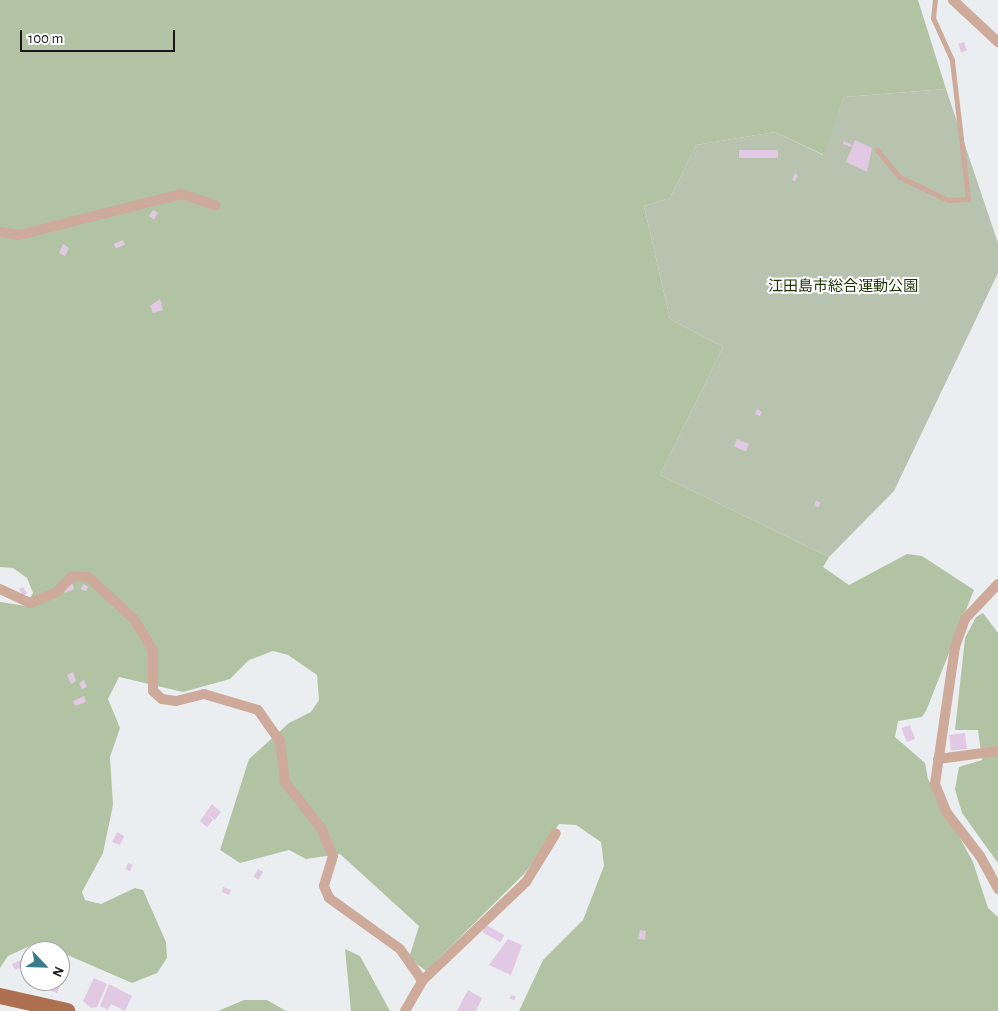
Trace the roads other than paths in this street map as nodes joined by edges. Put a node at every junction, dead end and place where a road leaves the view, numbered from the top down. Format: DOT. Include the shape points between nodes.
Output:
graph roads {
  1 [pos="936,0"];
  2 [pos="953,0"];
  3 [pos="998,42"];
  4 [pos="877,150"];
  5 [pos="215,205"];
  6 [pos="0,232"];
  7 [pos="998,584"];
  8 [pos="0,589"];
  9 [pos="998,751"];
  10 [pos="938,759"];
  11 [pos="556,833"];
  12 [pos="998,890"];
  13 [pos="422,981"];
  14 [pos="0,996"];
  15 [pos="67,1011"];
  16 [pos="405,1011"];
  1 -- 4 [label="lane" via="933,18 952,60 968,199 948,200 900,177"];
  2 -- 3 [label="street"];
  5 -- 6 [label="street" via="181,194 19,235"];
  7 -- 10 [label="street" via="976,603 961,629"];
  8 -- 13 [label="street" via="30,604 57,592 72,576 88,577 134,618 153,651 153,691 162,699 176,701 204,694 258,710 280,742 285,782 321,828 333,856 324,886 329,898 400,949"];
  9 -- 10 [label="street"];
  10 -- 12 [label="street" via="935,784 947,813 980,856"];
  11 -- 13 [label="street" via="526,882"];
  13 -- 16 [label="street"];
  14 -- 15 [label="main road"];
}
